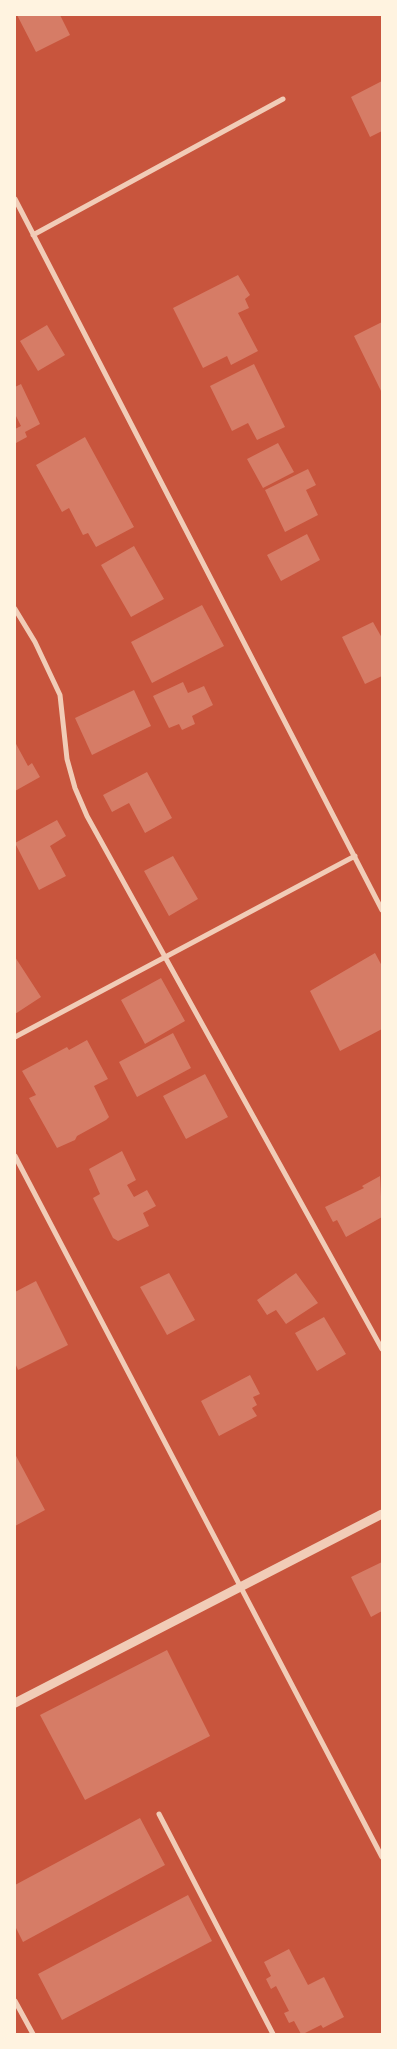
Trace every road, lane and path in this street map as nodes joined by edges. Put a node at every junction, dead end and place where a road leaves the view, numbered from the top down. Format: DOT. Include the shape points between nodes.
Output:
graph roads {
  1 [pos="283,98"];
  2 [pos="15,200"];
  3 [pos="33,235"];
  4 [pos="15,609"];
  5 [pos="355,856"];
  6 [pos="382,910"];
  7 [pos="166,958"];
  8 [pos="15,1037"];
  9 [pos="15,1156"];
  10 [pos="382,1349"];
  11 [pos="382,1514"];
  12 [pos="239,1587"];
  13 [pos="15,1703"];
  14 [pos="159,1814"];
  15 [pos="382,1857"];
  16 [pos="15,2000"];
  17 [pos="32,2034"];
  18 [pos="273,2034"];
  1 -- 3 [label="street"];
  2 -- 3 [label="street"];
  3 -- 5 [label="street"];
  4 -- 7 [label="street" via="60,695 67,759 86,816"];
  5 -- 6 [label="street"];
  5 -- 7 [label="street"];
  7 -- 8 [label="street"];
  7 -- 10 [label="street"];
  9 -- 12 [label="street"];
  11 -- 12 [label="street"];
  12 -- 13 [label="street"];
  12 -- 15 [label="street"];
  14 -- 18 [label="street"];
  16 -- 17 [label="street"];
}
